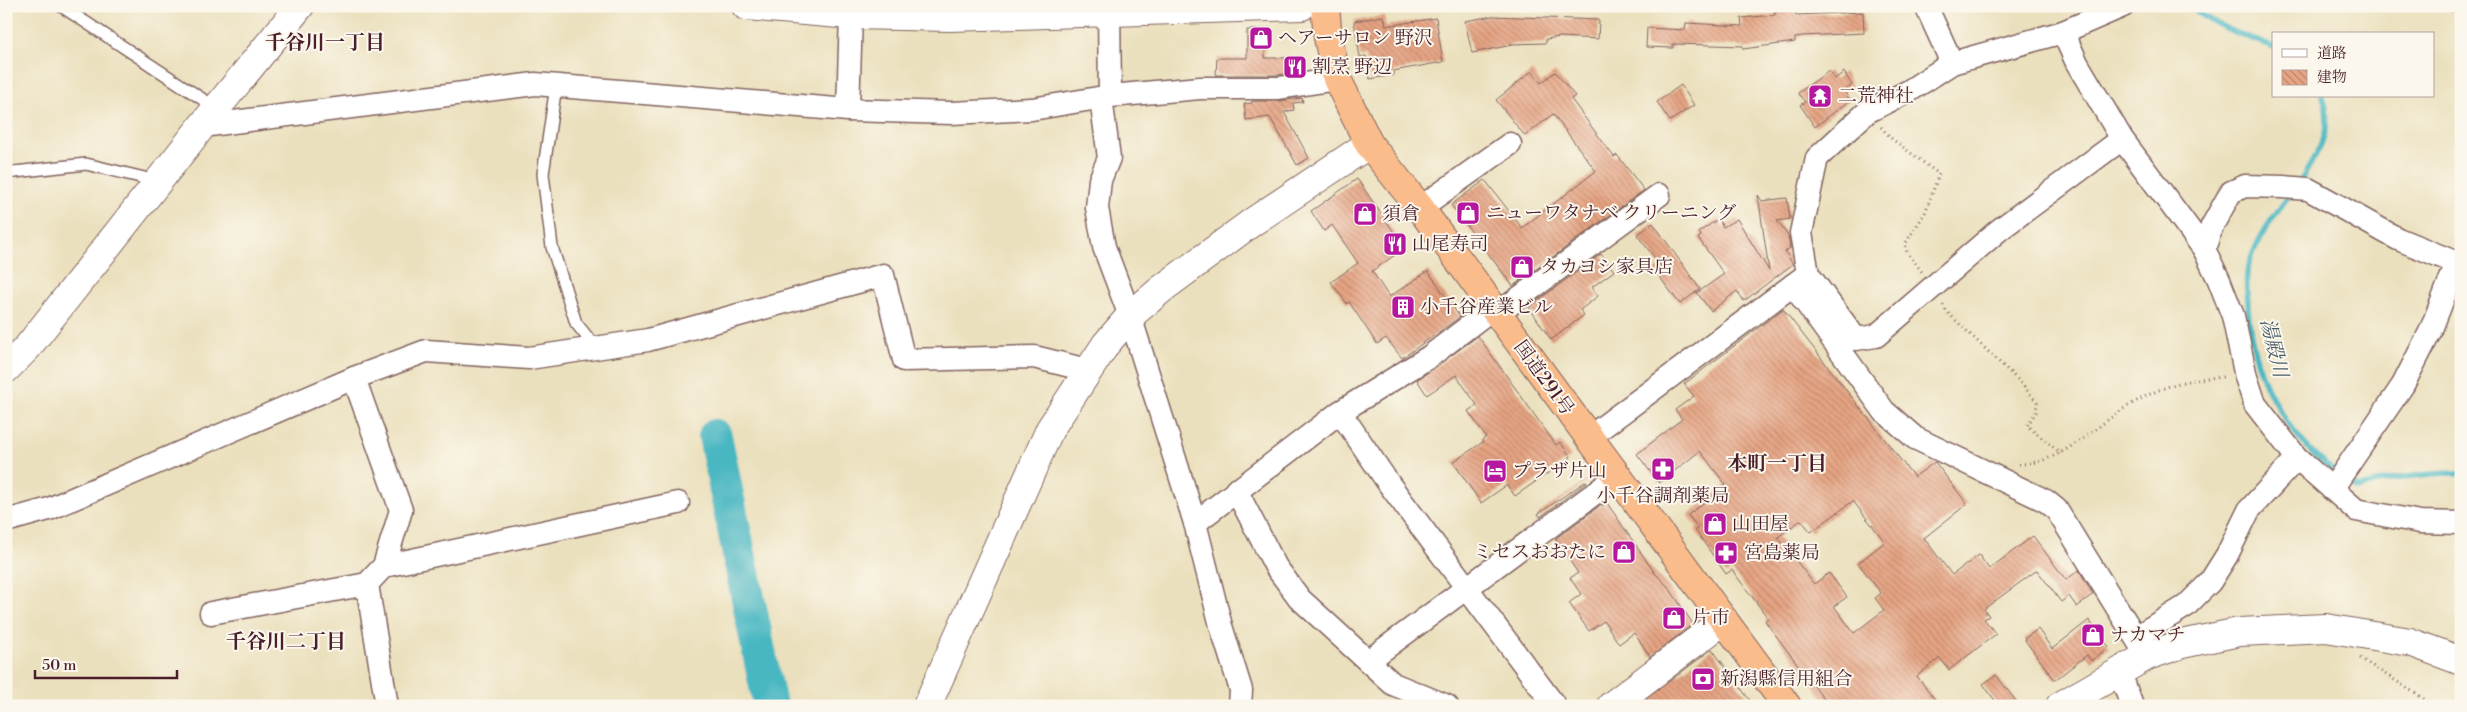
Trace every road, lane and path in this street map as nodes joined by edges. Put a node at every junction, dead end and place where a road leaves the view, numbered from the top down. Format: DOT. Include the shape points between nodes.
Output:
graph roads {
  1 [pos="61,6"];
  2 [pos="300,6"];
  3 [pos="746,6"];
  4 [pos="1302,6"];
  5 [pos="1325,6"];
  6 [pos="1926,6"];
  7 [pos="2123,6"];
  8 [pos="2427,6"];
  9 [pos="1109,9"];
  10 [pos="2461,13"];
  11 [pos="851,15"];
  12 [pos="2064,32"];
  13 [pos="1952,63"];
  14 [pos="1337,79"];
  15 [pos="556,86"];
  16 [pos="1106,97"];
  17 [pos="848,110"];
  18 [pos="209,117"];
  19 [pos="2122,139"];
  20 [pos="1370,144"];
  21 [pos="1510,144"];
  22 [pos="6,173"];
  23 [pos="160,182"];
  24 [pos="1659,195"];
  25 [pos="1420,208"];
  26 [pos="2204,249"];
  27 [pos="2459,261"];
  28 [pos="1801,279"];
  29 [pos="1495,311"];
  30 [pos="1130,316"];
  31 [pos="596,348"];
  32 [pos="6,369"];
  33 [pos="1087,370"];
  34 [pos="2246,377"];
  35 [pos="354,378"];
  36 [pos="1340,412"];
  37 [pos="1588,438"];
  38 [pos="2297,458"];
  39 [pos="2012,463"];
  40 [pos="1618,476"];
  41 [pos="2337,482"];
  42 [pos="1236,490"];
  43 [pos="678,503"];
  44 [pos="6,521"];
  45 [pos="1195,523"];
  46 [pos="2461,523"];
  47 [pos="384,566"];
  48 [pos="367,584"];
  49 [pos="1469,588"];
  50 [pos="211,613"];
  51 [pos="1724,620"];
  52 [pos="2142,646"];
  53 [pos="2358,657"];
  54 [pos="1368,661"];
  55 [pos="2461,661"];
  56 [pos="2119,670"];
  57 [pos="387,706"];
  58 [pos="926,706"];
  59 [pos="1240,706"];
  60 [pos="1447,706"];
  61 [pos="1555,706"];
  62 [pos="1611,706"];
  63 [pos="1787,706"];
  64 [pos="2060,706"];
  65 [pos="2132,706"];
  66 [pos="2435,706"];
  1 -- 18 [label="lane"];
  2 -- 18 [label="street"];
  3 -- 11 [label="street"];
  4 -- 9 [label="street"];
  5 -- 14 [label="highway, 国道291号"];
  6 -- 13 [label="street"];
  7 -- 12 [label="street"];
  8 -- 10 [label="path"];
  9 -- 11 [label="street" via="950,16"];
  9 -- 16 [label="street"];
  11 -- 17 [label="street"];
  12 -- 13 [label="street"];
  12 -- 19 [label="street" via="2077,63"];
  13 -- 28 [label="street" via="1909,91 1867,112 1817,158 1801,233"];
  14 -- 16 [label="street" via="1279,88 1200,88"];
  14 -- 20 [label="highway, 国道291号"];
  15 -- 17 [label="street"];
  15 -- 18 [label="street" via="526,85"];
  15 -- 31 [label="lane" via="543,174 552,247 576,323"];
  16 -- 17 [label="street" via="1005,111"];
  16 -- 30 [label="street" via="1109,158 1100,180 1097,208 1104,247"];
  18 -- 23 [label="street"];
  19 -- 26 [label="street"];
  19 -- 28 [label="street" via="1999,230 1876,336 1856,340"];
  20 -- 25 [label="highway, 国道291号"];
  20 -- 30 [label="street" via="1252,223"];
  21 -- 25 [label="street"];
  22 -- 23 [label="lane" via="86,164"];
  23 -- 32 [label="street" via="27,348"];
  24 -- 29 [label="street"];
  25 -- 29 [label="highway, 国道291号"];
  26 -- 27 [label="street" via="2212,226 2232,192 2245,186 2283,187 2308,189 2398,239"];
  26 -- 34 [label="street" via="2233,316"];
  27 -- 41 [label="street" via="2430,332 2403,385"];
  28 -- 37 [label="street"];
  28 -- 52 [label="street" via="1884,411 1915,438 2056,508"];
  29 -- 36 [label="street" via="1429,357"];
  29 -- 37 [label="highway, 国道291号"];
  30 -- 33 [label="street"];
  30 -- 45 [label="street"];
  31 -- 33 [label="street" via="648,340 883,275 904,360 1034,357"];
  31 -- 35 [label="street" via="529,358 426,352"];
  33 -- 58 [label="street" via="1050,429"];
  34 -- 38 [label="street" via="2256,404"];
  34 -- 39 [label="path" via="2181,380 2128,406 2048,460 2034,464"];
  35 -- 44 [label="street" via="49,509"];
  35 -- 47 [label="street" via="402,510"];
  36 -- 42 [label="street"];
  36 -- 49 [label="street" via="1389,484"];
  37 -- 40 [label="highway, 国道291号"];
  38 -- 41 [label="street"];
  38 -- 52 [label="street" via="2250,510 2210,582"];
  40 -- 49 [label="street"];
  40 -- 51 [label="highway, 国道291号"];
  41 -- 46 [label="street" via="2356,510 2420,522"];
  42 -- 45 [label="street"];
  42 -- 54 [label="street" via="1276,567 1300,599"];
  43 -- 47 [label="street"];
  45 -- 59 [label="street" via="1241,690"];
  47 -- 48 [label="street"];
  48 -- 50 [label="street"];
  48 -- 57 [label="street"];
  49 -- 54 [label="street"];
  49 -- 61 [label="street"];
  51 -- 62 [label="street"];
  51 -- 63 [label="highway, 国道291号"];
  52 -- 55 [label="street" via="2182,644 2239,632 2326,628 2410,642"];
  52 -- 56 [label="street"];
  53 -- 66 [label="path"];
  54 -- 60 [label="street" via="1393,684"];
  56 -- 64 [label="street"];
  56 -- 65 [label="street"];
}
